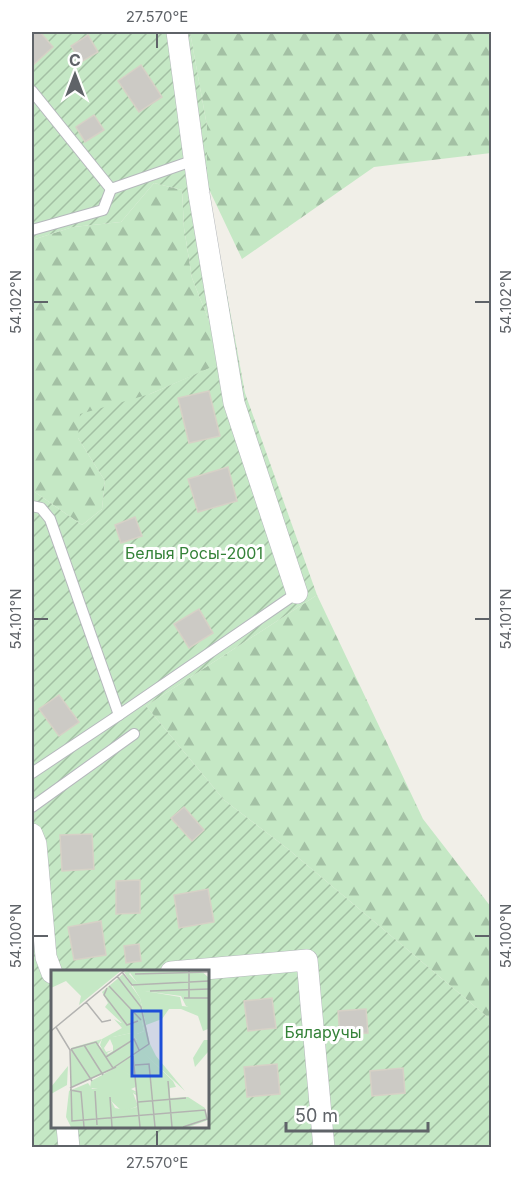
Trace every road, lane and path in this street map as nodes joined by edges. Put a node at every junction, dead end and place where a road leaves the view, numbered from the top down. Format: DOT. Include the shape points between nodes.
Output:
graph roads {
  1 [pos="177,32"];
  2 [pos="32,91"];
  3 [pos="195,160"];
  4 [pos="111,189"];
  5 [pos="32,230"];
  6 [pos="32,506"];
  7 [pos="297,593"];
  8 [pos="119,715"];
  9 [pos="134,734"];
  10 [pos="32,774"];
  11 [pos="32,807"];
  12 [pos="32,834"];
  13 [pos="51,970"];
  14 [pos="194,970"];
  15 [pos="68,1128"];
  16 [pos="69,1148"];
  17 [pos="324,1148"];
  1 -- 3 [label="street"];
  2 -- 4 [label="lane"];
  3 -- 4 [label="lane"];
  3 -- 7 [label="street" via="234,403"];
  4 -- 5 [label="lane" via="103,210"];
  6 -- 8 [label="lane" via="41,508 50,519"];
  7 -- 8 [label="lane"];
  8 -- 10 [label="lane"];
  9 -- 11 [label="lane"];
  12 -- 13 [label="street" via="46,957"];
  14 -- 17 [label="street" via="307,960"];
  15 -- 16 [label="street"];
}
